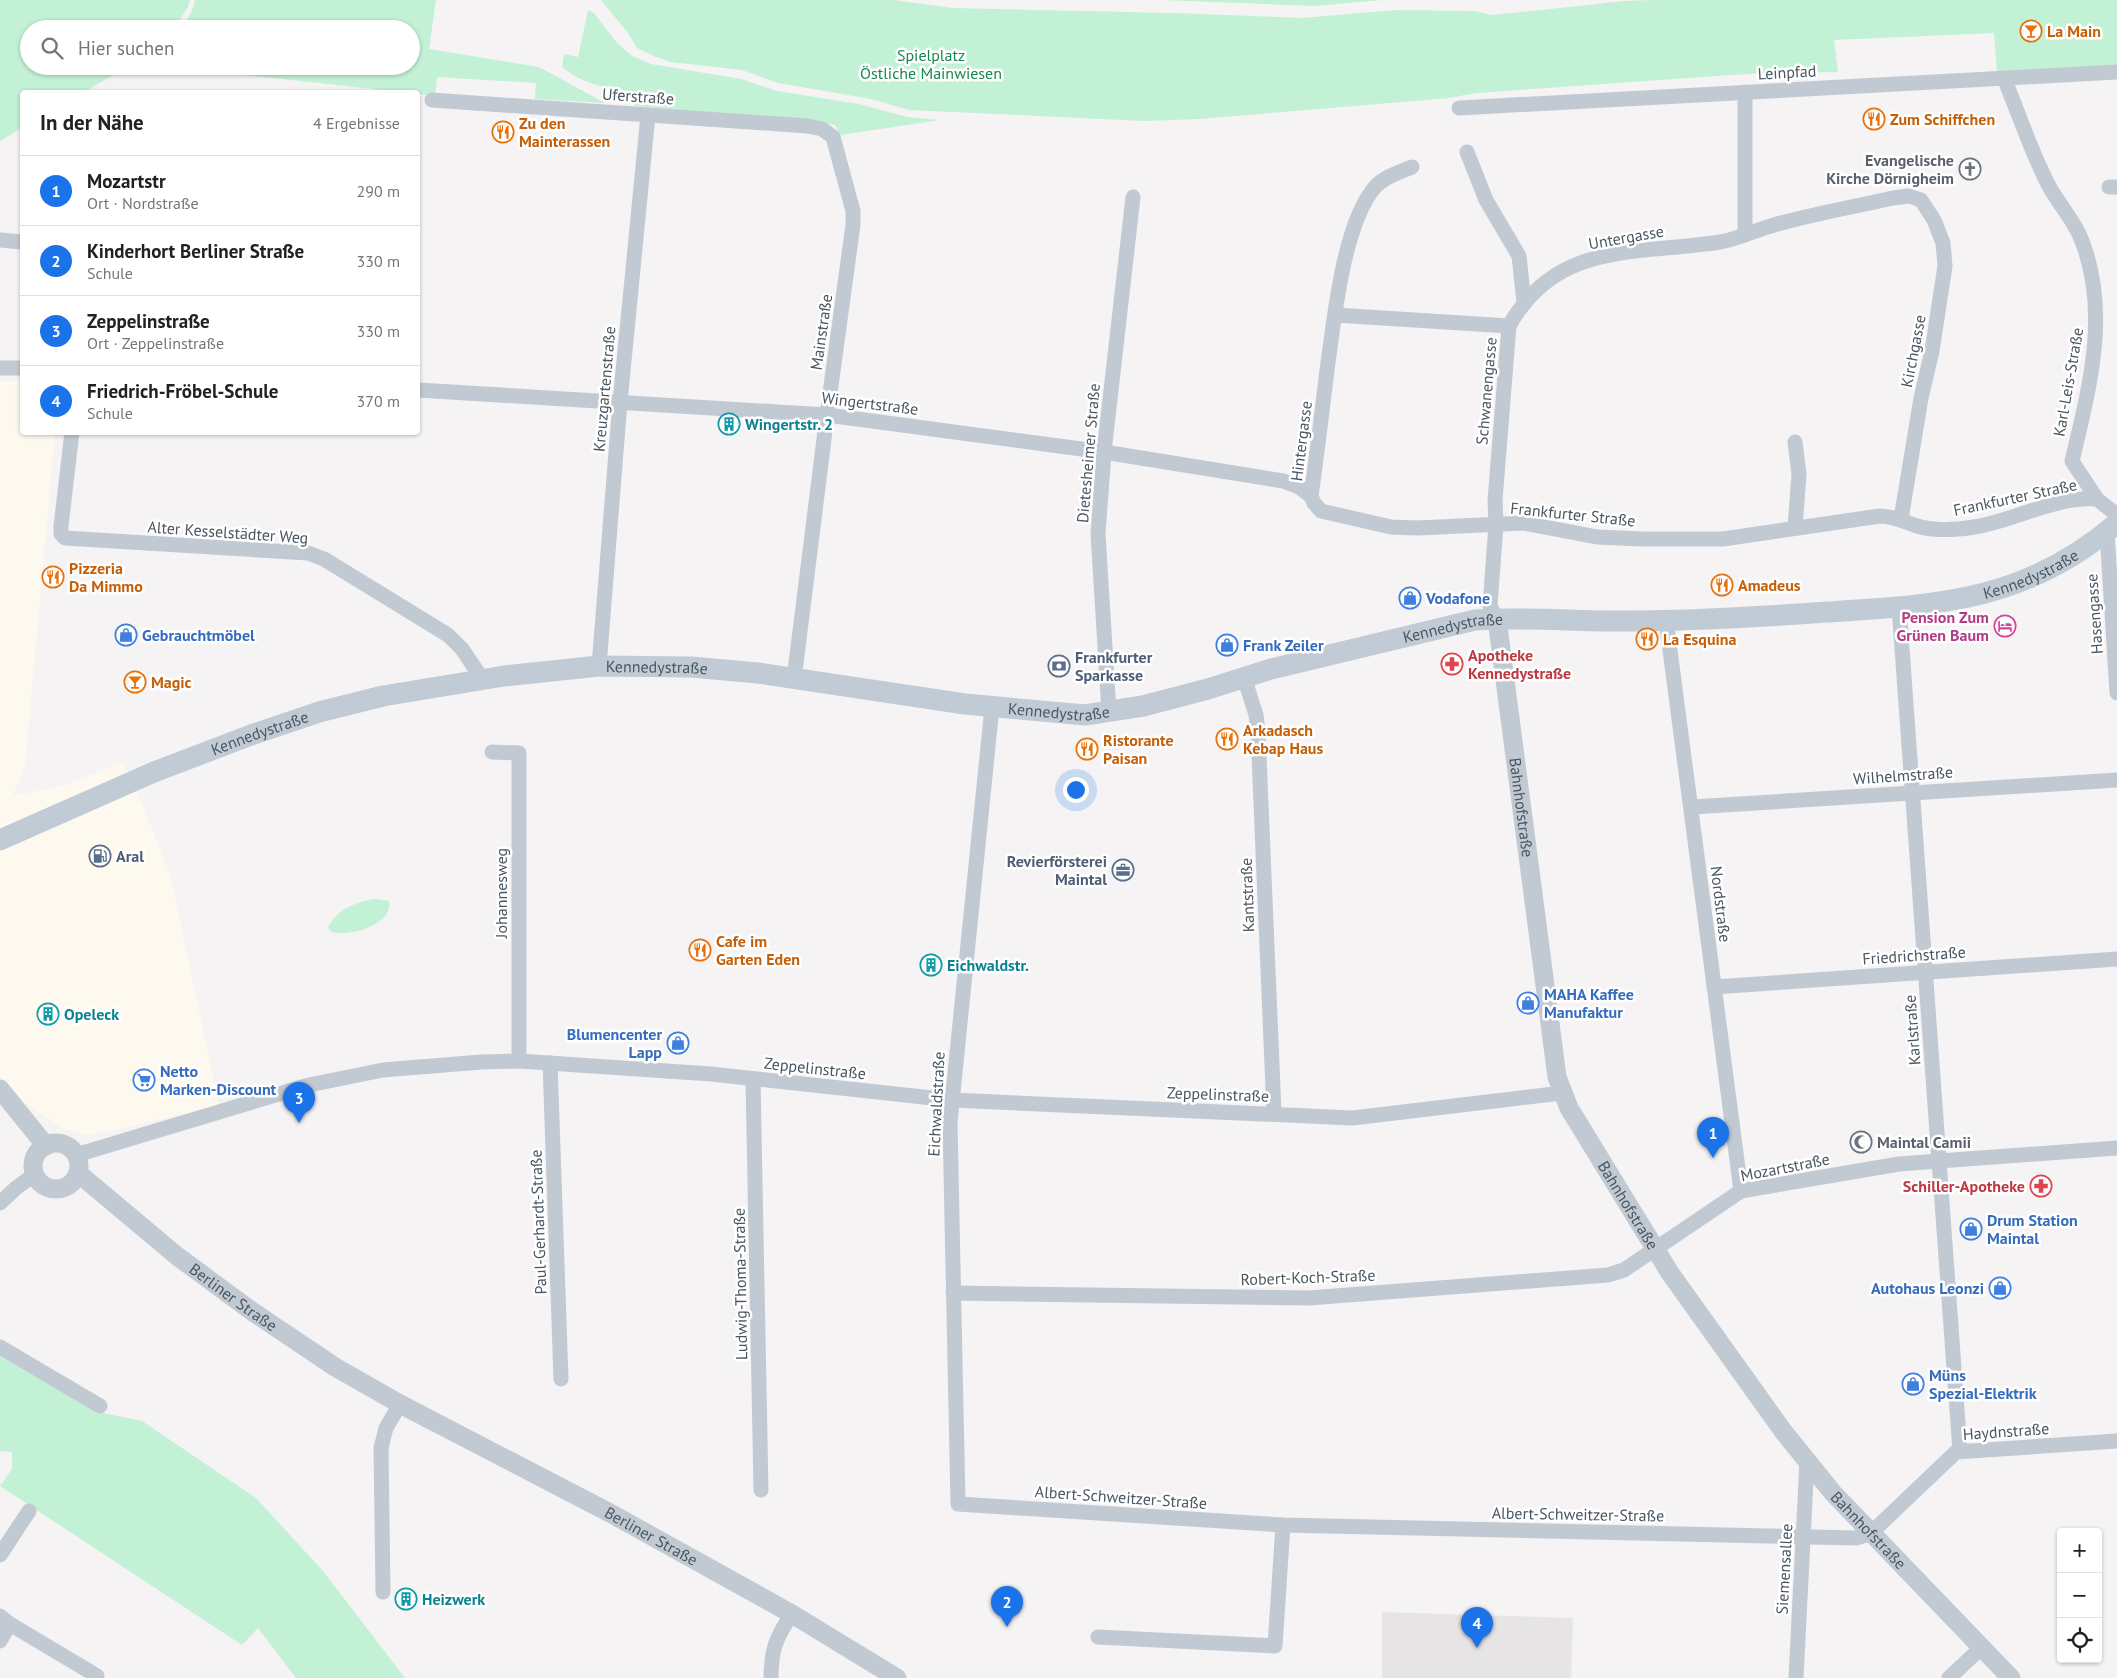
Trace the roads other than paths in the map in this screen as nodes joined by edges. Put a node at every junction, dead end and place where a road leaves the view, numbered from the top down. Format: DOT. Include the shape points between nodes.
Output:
graph roads {
  1 [pos="2117,72"];
  2 [pos="2004,78"];
  3 [pos="1745,92"];
  4 [pos="432,100"];
  5 [pos="1459,108"];
  6 [pos="648,115"];
  7 [pos="835,142"];
  8 [pos="1467,152"];
  9 [pos="1412,167"];
  10 [pos="1916,197"];
  11 [pos="1133,198"];
  12 [pos="1745,235"];
  13 [pos="0,240"];
  14 [pos="20,242"];
  15 [pos="1524,302"];
  16 [pos="1335,315"];
  17 [pos="1509,326"];
  18 [pos="0,368"];
  19 [pos="20,368"];
  20 [pos="420,390"];
  21 [pos="620,402"];
  22 [pos="826,415"];
  23 [pos="72,435"];
  24 [pos="1795,442"];
  25 [pos="1104,452"];
  26 [pos="1311,496"];
  27 [pos="2097,499"];
  28 [pos="1901,519"];
  29 [pos="2114,523"];
  30 [pos="1496,524"];
  31 [pos="1795,528"];
  32 [pos="1899,607"];
  33 [pos="1497,619"];
  34 [pos="1666,620"];
  35 [pos="599,666"];
  36 [pos="1244,678"];
  37 [pos="794,679"];
  38 [pos="483,680"];
  39 [pos="2117,693"];
  40 [pos="992,707"];
  41 [pos="1109,712"];
  42 [pos="492,752"];
  43 [pos="2117,780"];
  44 [pos="1914,792"];
  45 [pos="1692,807"];
  46 [pos="0,840"];
  47 [pos="2117,959"];
  48 [pos="1926,972"];
  49 [pos="1714,987"];
  50 [pos="519,1060"];
  51 [pos="550,1063"];
  52 [pos="753,1079"];
  53 [pos="0,1090"];
  54 [pos="1562,1093"];
  55 [pos="951,1100"];
  56 [pos="1274,1114"];
  57 [pos="46,1146"];
  58 [pos="2117,1148"];
  59 [pos="1940,1160"];
  60 [pos="77,1164"];
  61 [pos="35,1174"];
  62 [pos="1741,1191"];
  63 [pos="0,1203"];
  64 [pos="1656,1250"];
  65 [pos="954,1293"];
  66 [pos="0,1347"];
  67 [pos="561,1380"];
  68 [pos="400,1404"];
  69 [pos="100,1406"];
  70 [pos="2117,1441"];
  71 [pos="1960,1451"];
  72 [pos="1807,1461"];
  73 [pos="761,1490"];
  74 [pos="958,1504"];
  75 [pos="29,1511"];
  76 [pos="1283,1525"];
  77 [pos="1871,1533"];
  78 [pos="1804,1537"];
  79 [pos="0,1555"];
  80 [pos="383,1592"];
  81 [pos="792,1614"];
  82 [pos="5,1620"];
  83 [pos="1098,1637"];
  84 [pos="0,1641"];
  85 [pos="1982,1646"];
  86 [pos="97,1676"];
  87 [pos="771,1678"];
  88 [pos="897,1678"];
  89 [pos="1796,1678"];
  90 [pos="1949,1678"];
  91 [pos="2011,1678"];
  1 -- 2 [label="street, Leinpfad"];
  2 -- 3 [label="street, Leinpfad"];
  2 -- 27 [label="street, Karl-Leis-Straße" via="2047,183 2082,241 2092,275 2096,309 2095,348 2072,461"];
  3 -- 5 [label="street, Leinpfad"];
  3 -- 12 [label="street"];
  4 -- 6 [label="street, Uferstraße"];
  6 -- 7 [label="street, Uferstraße" via="808,126 829,133"];
  6 -- 21 [label="street, Kreuzgartenstraße"];
  7 -- 22 [label="street, Mainstraße" via="853,211 853,225"];
  8 -- 15 [label="street" via="1486,200 1519,256"];
  9 -- 16 [label="street, Hintergasse" via="1376,186 1368,198 1349,242"];
  10 -- 12 [label="street, Untergasse" via="1892,198"];
  10 -- 28 [label="street, Kirchgasse" via="1934,220 1943,243 1945,266"];
  11 -- 25 [label="street, Dietesheimer Straße"];
  12 -- 15 [label="street, Untergasse" via="1721,242 1650,248 1598,257 1562,272"];
  13 -- 14 [label="street"];
  15 -- 17 [label="street, Schwanengasse"];
  16 -- 17 [label="street"];
  16 -- 26 [label="street, Hintergasse"];
  17 -- 30 [label="street, Schwanengasse" via="1495,500"];
  18 -- 19 [label="street"];
  20 -- 21 [label="street, Wingertstraße"];
  21 -- 22 [label="street, Wingertstraße"];
  21 -- 35 [label="street, Kreuzgartenstraße"];
  22 -- 25 [label="street, Wingertstraße"];
  22 -- 37 [label="street, Mainstraße"];
  23 -- 38 [label="street, Alter Kesselstädter Weg" via="60,526 65,538 308,553 324,559 448,635"];
  24 -- 31 [label="street" via="1799,474"];
  25 -- 26 [label="street, Wingertstraße" via="1283,481"];
  25 -- 41 [label="street, Dietesheimer Straße" via="1098,542"];
  26 -- 30 [label="street, Hintergasse" via="1321,511 1391,527"];
  27 -- 28 [label="street, Frankfurter Straße" via="2066,501 1994,522 1956,529 1926,528"];
  27 -- 29 [label="street, Karl-Leis-Straße"];
  28 -- 31 [label="street, Frankfurter Straße" via="1880,516"];
  29 -- 32 [label="main road, Kennedystraße" via="2073,557 2015,585 1958,600"];
  29 -- 39 [label="street, Hasengasse"];
  30 -- 31 [label="street, Frankfurter Straße" via="1524,523 1582,535 1643,539 1723,539"];
  30 -- 33 [label="street, Schwanengasse" via="1490,606"];
  32 -- 34 [label="main road, Kennedystraße"];
  32 -- 44 [label="street, Karlstraße"];
  33 -- 34 [label="main road, Kennedystraße"];
  33 -- 36 [label="main road, Kennedystraße" via="1435,628"];
  33 -- 54 [label="street, Bahnhofstraße" via="1557,1077"];
  34 -- 45 [label="street, Nordstraße"];
  35 -- 37 [label="main road, Kennedystraße" via="691,667"];
  35 -- 38 [label="main road, Kennedystraße"];
  36 -- 41 [label="main road, Kennedystraße" via="1208,690"];
  36 -- 56 [label="street, Kantstraße" via="1258,732"];
  37 -- 40 [label="main road, Kennedystraße"];
  38 -- 46 [label="main road, Kennedystraße" via="383,696 319,712 154,772"];
  40 -- 41 [label="main road, Kennedystraße" via="1085,715"];
  40 -- 55 [label="street, Eichwaldstraße"];
  42 -- 50 [label="street, Johannesweg" via="519,753"];
  43 -- 44 [label="street, Wilhelmstraße"];
  44 -- 45 [label="street, Wilhelmstraße"];
  44 -- 48 [label="street, Karlstraße"];
  45 -- 49 [label="street, Nordstraße"];
  47 -- 48 [label="street, Friedrichstraße"];
  48 -- 49 [label="street, Friedrichstraße"];
  48 -- 59 [label="street, Karlstraße"];
  49 -- 62 [label="street, Nordstraße"];
  50 -- 51 [label="street, Zeppelinstraße"];
  50 -- 60 [label="street, Zeppelinstraße" via="383,1070 309,1085 202,1116"];
  51 -- 52 [label="street, Zeppelinstraße"];
  51 -- 67 [label="street, Paul-Gerhardt-Straße"];
  52 -- 55 [label="street, Zeppelinstraße"];
  52 -- 73 [label="street, Ludwig-Thoma-Straße"];
  53 -- 57 [label="street"];
  54 -- 56 [label="street, Zeppelinstraße" via="1353,1118"];
  54 -- 64 [label="street, Bahnhofstraße" via="1568,1108"];
  55 -- 56 [label="street, Zeppelinstraße"];
  55 -- 65 [label="street, Eichwaldstraße"];
  57 -- 60 [label="street" via="68,1147"];
  57 -- 61 [label="street" via="36,1157"];
  58 -- 59 [label="street, Mozartstraße"];
  59 -- 62 [label="street, Mozartstraße" via="1891,1165"];
  59 -- 71 [label="street, Karlstraße"];
  60 -- 61 [label="street" via="70,1185 56,1189 42,1184"];
  60 -- 68 [label="street, Berliner Straße" via="158,1242 335,1367"];
  61 -- 63 [label="street"];
  62 -- 64 [label="street, Mozartstraße"];
  64 -- 65 [label="street, Robert-Koch-Straße" via="1624,1270 1608,1275 1325,1297"];
  64 -- 72 [label="street, Bahnhofstraße"];
  65 -- 74 [label="street, Eichwaldstraße"];
  66 -- 69 [label="street"];
  68 -- 80 [label="street" via="386,1428 381,1448"];
  68 -- 81 [label="street, Berliner Straße" via="610,1513"];
  70 -- 71 [label="street, Haydnstraße"];
  71 -- 77 [label="street, Haydnstraße" via="1952,1454"];
  72 -- 77 [label="street, Bahnhofstraße"];
  72 -- 78 [label="street, Siemensallee"];
  74 -- 76 [label="street, Albert-Schweitzer-Straße"];
  75 -- 79 [label="street"];
  76 -- 78 [label="street, Albert-Schweitzer-Straße"];
  76 -- 83 [label="street" via="1275,1646"];
  77 -- 78 [label="street, Albert-Schweitzer-Straße" via="1856,1538"];
  77 -- 85 [label="street, Bahnhofstraße"];
  78 -- 89 [label="street, Siemensallee"];
  81 -- 87 [label="street" via="778,1634 773,1649"];
  81 -- 88 [label="street, Berliner Straße"];
  82 -- 84 [label="street"];
  82 -- 86 [label="street"];
  85 -- 90 [label="street"];
  85 -- 91 [label="street, Bahnhofstraße"];
}
